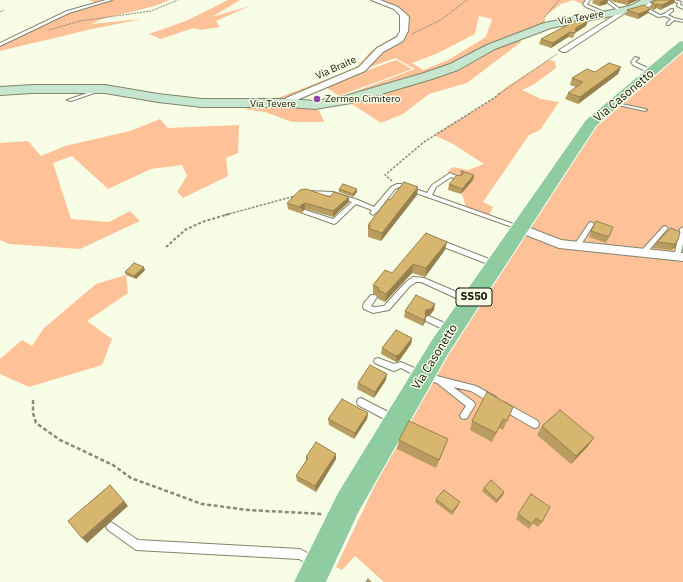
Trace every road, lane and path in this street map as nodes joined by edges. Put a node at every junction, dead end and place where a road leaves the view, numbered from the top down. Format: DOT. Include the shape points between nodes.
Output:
graph roads {
  1 [pos="110,0"];
  2 [pos="178,0"];
  3 [pos="374,0"];
  4 [pos="467,0"];
  5 [pos="559,0"];
  6 [pos="595,0"];
  7 [pos="606,0"];
  8 [pos="672,0"];
  9 [pos="587,1"];
  10 [pos="647,1"];
  11 [pos="683,8"];
  12 [pos="4,10"];
  13 [pos="624,10"];
  14 [pos="672,10"];
  15 [pos="0,12"];
  16 [pos="607,14"];
  17 [pos="666,15"];
  18 [pos="674,19"];
  19 [pos="683,21"];
  20 [pos="668,24"];
  21 [pos="548,25"];
  22 [pos="44,31"];
  23 [pos="400,39"];
  24 [pos="0,45"];
  25 [pos="683,45"];
  26 [pos="563,50"];
  27 [pos="105,89"];
  28 [pos="0,91"];
  29 [pos="70,100"];
  30 [pos="287,103"];
  31 [pos="614,104"];
  32 [pos="645,110"];
  33 [pos="458,178"];
  34 [pos="399,184"];
  35 [pos="299,193"];
  36 [pos="429,195"];
  37 [pos="356,201"];
  38 [pos="305,212"];
  39 [pos="591,224"];
  40 [pos="520,228"];
  41 [pos="665,228"];
  42 [pos="683,229"];
  43 [pos="436,241"];
  44 [pos="577,246"];
  45 [pos="166,247"];
  46 [pos="642,254"];
  47 [pos="680,257"];
  48 [pos="495,264"];
  49 [pos="373,297"];
  50 [pos="471,301"];
  51 [pos="429,319"];
  52 [pos="452,330"];
  53 [pos="378,361"];
  54 [pos="430,378"];
  55 [pos="33,400"];
  56 [pos="362,402"];
  57 [pos="464,416"];
  58 [pos="396,421"];
  59 [pos="535,424"];
  60 [pos="342,516"];
  61 [pos="111,527"];
  62 [pos="314,574"];
  1 -- 24 [label="lane" via="68,12"];
  2 -- 22 [label="path" via="151,11 80,21"];
  3 -- 23 [label="street" via="396,8 405,17 403,35"];
  4 -- 23 [label="path" via="441,20"];
  5 -- 21 [label="path" via="545,16"];
  6 -- 9 [label="lane"];
  7 -- 13 [label="lane"];
  8 -- 11 [label="lane" via="680,3 678,5"];
  9 -- 16 [label="lane" via="584,4"];
  10 -- 13 [label="main road, Via Tevere"];
  10 -- 17 [label="lane" via="651,4 644,8 659,16"];
  12 -- 15 [label="path"];
  13 -- 16 [label="main road, Via Tevere"];
  13 -- 26 [label="street"];
  14 -- 17 [label="lane"];
  16 -- 21 [label="main road, Via Tevere"];
  17 -- 18 [label="lane"];
  18 -- 19 [label="lane"];
  18 -- 20 [label="lane"];
  21 -- 30 [label="main road, Via Tevere" via="491,47 454,67 428,76 346,100 315,105"];
  23 -- 30 [label="street, Via Braite" via="380,50 362,69"];
  25 -- 31 [label="main road, Via Casonetto / SS50" via="645,65"];
  26 -- 34 [label="path" via="494,98 434,135 385,175"];
  27 -- 28 [label="main road, Via Tevere" via="33,88"];
  27 -- 29 [label="lane"];
  27 -- 30 [label="main road, Via Tevere" via="202,103"];
  31 -- 32 [label="lane"];
  31 -- 40 [label="main road, Via Casonetto / SS50" via="591,123"];
  33 -- 36 [label="lane" via="450,175 434,186"];
  34 -- 36 [label="lane"];
  34 -- 37 [label="lane" via="374,211"];
  35 -- 37 [label="lane" via="333,194"];
  35 -- 45 [label="path" via="293,197 202,222 185,230"];
  36 -- 40 [label="lane"];
  37 -- 38 [label="lane" via="334,222"];
  39 -- 44 [label="lane"];
  40 -- 44 [label="street" via="559,244"];
  40 -- 48 [label="main road, Via Casonetto / SS50"];
  41 -- 46 [label="lane"];
  42 -- 47 [label="lane"];
  43 -- 48 [label="lane"];
  44 -- 46 [label="street"];
  46 -- 47 [label="street"];
  48 -- 50 [label="main road, Via Casonetto / SS50"];
  49 -- 50 [label="lane" via="367,307 373,310 386,308 415,279"];
  50 -- 52 [label="main road, Via Casonetto / SS50"];
  51 -- 52 [label="lane"];
  52 -- 54 [label="main road, Via Casonetto / SS50"];
  53 -- 54 [label="lane" via="394,368 401,365"];
  54 -- 57 [label="lane" via="471,405"];
  54 -- 58 [label="main road, Via Casonetto / SS50"];
  54 -- 59 [label="lane" via="473,388"];
  55 -- 60 [label="path" via="36,423 60,440 113,465 131,478 202,504 248,510"];
  56 -- 58 [label="lane"];
  58 -- 60 [label="main road, Via Casonetto / SS50"];
  60 -- 62 [label="main road, Via Casonetto / SS50"];
  61 -- 62 [label="lane" via="136,545 300,554"];
}
